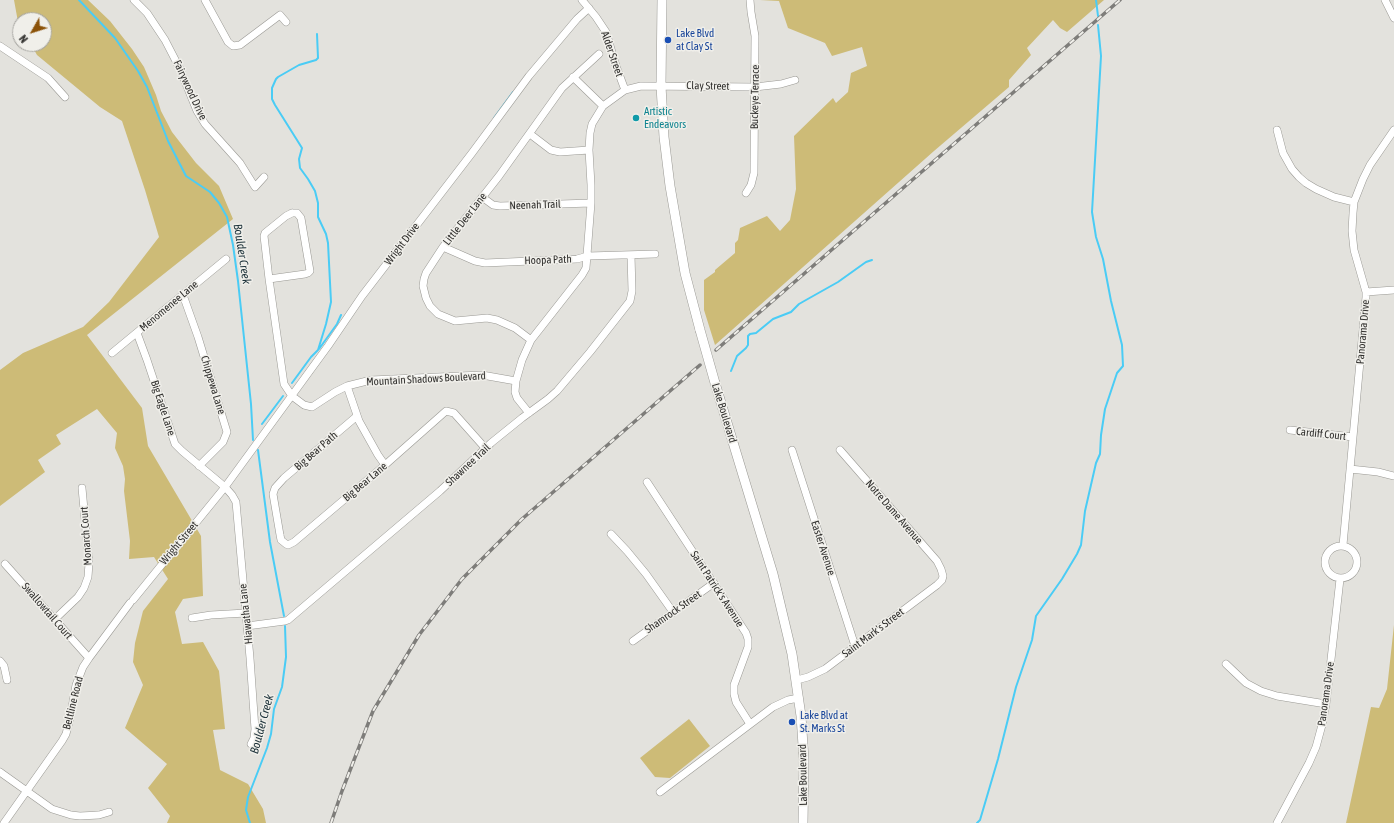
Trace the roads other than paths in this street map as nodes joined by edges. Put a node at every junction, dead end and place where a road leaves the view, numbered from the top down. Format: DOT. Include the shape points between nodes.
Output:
graph roads {
  1 [pos="134,0"];
  2 [pos="205,0"];
  3 [pos="582,0"];
  4 [pos="662,0"];
  5 [pos="750,0"];
  6 [pos="1385,0"];
  7 [pos="589,8"];
  8 [pos="1394,18"];
  9 [pos="286,22"];
  10 [pos="0,46"];
  11 [pos="599,54"];
  12 [pos="573,77"];
  13 [pos="795,80"];
  14 [pos="661,86"];
  15 [pos="755,87"];
  16 [pos="625,90"];
  17 [pos="65,97"];
  18 [pos="603,106"];
  19 [pos="1277,130"];
  20 [pos="1394,130"];
  21 [pos="530,134"];
  22 [pos="589,150"];
  23 [pos="264,177"];
  24 [pos="746,193"];
  25 [pos="482,197"];
  26 [pos="1354,202"];
  27 [pos="591,203"];
  28 [pos="443,247"];
  29 [pos="655,254"];
  30 [pos="631,255"];
  31 [pos="588,256"];
  32 [pos="226,259"];
  33 [pos="269,279"];
  34 [pos="1394,290"];
  35 [pos="1366,292"];
  36 [pos="183,295"];
  37 [pos="137,333"];
  38 [pos="531,340"];
  39 [pos="112,353"];
  40 [pos="516,381"];
  41 [pos="347,386"];
  42 [pos="292,396"];
  43 [pos="528,414"];
  44 [pos="357,416"];
  45 [pos="1290,430"];
  46 [pos="1352,437"];
  47 [pos="486,449"];
  48 [pos="792,450"];
  49 [pos="840,450"];
  50 [pos="385,465"];
  51 [pos="199,466"];
  52 [pos="1350,469"];
  53 [pos="1394,476"];
  54 [pos="647,482"];
  55 [pos="276,486"];
  56 [pos="225,487"];
  57 [pos="82,488"];
  58 [pos="611,534"];
  59 [pos="1343,545"];
  60 [pos="5,564"];
  61 [pos="943,576"];
  62 [pos="1340,578"];
  63 [pos="714,583"];
  64 [pos="132,602"];
  65 [pos="673,612"];
  66 [pos="246,613"];
  67 [pos="192,618"];
  68 [pos="55,620"];
  69 [pos="247,626"];
  70 [pos="633,641"];
  71 [pos="855,646"];
  72 [pos="88,658"];
  73 [pos="0,661"];
  74 [pos="1226,664"];
  75 [pos="7,680"];
  76 [pos="797,680"];
  77 [pos="799,698"];
  78 [pos="1326,704"];
  79 [pos="750,724"];
  80 [pos="251,744"];
  81 [pos="0,772"];
  82 [pos="27,792"];
  83 [pos="660,792"];
  84 [pos="109,812"];
  85 [pos="4,823"];
  86 [pos="803,823"];
  87 [pos="1277,823"];
  1 -- 23 [label="street, Fairywood Drive" via="165,40 205,124 240,163 255,187"];
  2 -- 9 [label="street" via="228,42 233,46 240,45 280,15"];
  3 -- 7 [label="street, Alder Street"];
  4 -- 14 [label="main road, Lake Boulevard"];
  5 -- 15 [label="street, Buckeye Terrace" via="755,36"];
  6 -- 8 [label="street"];
  7 -- 16 [label="street, Alder Street" via="606,32"];
  7 -- 42 [label="street, Wright Drive" via="519,88 362,296"];
  10 -- 17 [label="street" via="48,78"];
  11 -- 12 [label="street, Little Deer Lane"];
  12 -- 18 [label="street"];
  12 -- 21 [label="street, Little Deer Lane" via="562,88"];
  13 -- 15 [label="street, Clay Street"];
  14 -- 15 [label="street, Clay Street"];
  14 -- 16 [label="street" via="641,86"];
  14 -- 76 [label="main road, Lake Boulevard, bridge" via="670,186 685,273 715,383 773,574"];
  15 -- 24 [label="street, Buckeye Terrace" via="754,173"];
  16 -- 18 [label="street"];
  18 -- 22 [label="street" via="590,128"];
  19 -- 26 [label="street" via="1283,153 1292,169 1306,183 1334,197"];
  20 -- 26 [label="street, Panorama Drive" via="1370,165"];
  21 -- 22 [label="street" via="551,150"];
  21 -- 25 [label="street, Little Deer Lane"];
  22 -- 27 [label="street"];
  25 -- 27 [label="street, Neenah Trail" via="493,205 500,206"];
  25 -- 28 [label="street, Little Deer Lane"];
  26 -- 35 [label="street, Panorama Drive" via="1354,250"];
  27 -- 31 [label="street"];
  28 -- 31 [label="street, Hoopa Path" via="475,261 485,262"];
  28 -- 38 [label="street, Little Deer Lane" via="426,273 423,286 426,298 434,310 455,321 487,318 497,320 515,328"];
  29 -- 30 [label="street, Hoopa Path"];
  30 -- 31 [label="street, Hoopa Path"];
  30 -- 43 [label="street, Shawnee Trail" via="630,301 561,387"];
  31 -- 38 [label="street" via="585,271"];
  32 -- 36 [label="street, Menomenee Lane"];
  33 -- 33 [label="street" via="265,233 286,216 297,213 303,224 310,270 305,274"];
  33 -- 42 [label="street" via="283,378"];
  34 -- 35 [label="street"];
  35 -- 46 [label="street, Panorama Drive"];
  36 -- 37 [label="street, Menomenee Lane"];
  36 -- 51 [label="street, Chippewa Lane" via="226,432 223,442"];
  37 -- 39 [label="street, Menomenee Lane"];
  37 -- 51 [label="street, Big Eagle Lane" via="175,444"];
  38 -- 40 [label="street"];
  40 -- 41 [label="street, Mountain Shadows Boulevard" via="482,375 371,380"];
  40 -- 43 [label="street" via="517,398"];
  41 -- 42 [label="street, Mountain Shadows Boulevard" via="312,407 304,405"];
  41 -- 44 [label="street"];
  42 -- 56 [label="street, Wright Drive"];
  43 -- 47 [label="street, Shawnee Trail"];
  44 -- 50 [label="street"];
  44 -- 55 [label="street, Big Bear Path"];
  45 -- 46 [label="street, Cardiff Court"];
  46 -- 52 [label="street, Panorama Drive"];
  47 -- 50 [label="street, Big Bear Lane" via="454,413 446,411"];
  47 -- 69 [label="street, Shawnee Trail" via="288,620"];
  48 -- 71 [label="street, Easter Avenue"];
  49 -- 61 [label="street, Notre Dame Avenue" via="937,561"];
  50 -- 55 [label="street, Big Bear Lane" via="288,545 281,540 273,494"];
  51 -- 56 [label="street, Big Eagle Lane"];
  52 -- 53 [label="street"];
  52 -- 59 [label="street, Panorama Drive"];
  54 -- 63 [label="street, Saint Patrick's Avenue"];
  56 -- 64 [label="street, Wright Street"];
  56 -- 66 [label="street, Hiawatha Lane" via="236,504"];
  57 -- 68 [label="street, Monarch Court" via="88,577 78,597"];
  58 -- 65 [label="street" via="646,574"];
  59 -- 62 [label="street" via="1356,553 1358,563 1353,573"];
  59 -- 62 [label="street" via="1332,548 1325,561 1327,570"];
  60 -- 68 [label="street, Swallowtail Court"];
  61 -- 71 [label="street, Saint Mark's Street" via="937,585"];
  62 -- 78 [label="street, Panorama Drive"];
  63 -- 65 [label="street, Shamrock Street"];
  63 -- 79 [label="street, Saint Patrick's Avenue" via="748,639 748,647 734,685 734,694"];
  64 -- 72 [label="street, Beltline Road"];
  65 -- 70 [label="street, Shamrock Street"];
  66 -- 67 [label="street"];
  66 -- 69 [label="street, Hiawatha Lane"];
  68 -- 72 [label="street, Swallowtail Court"];
  69 -- 80 [label="street, Hiawatha Lane" via="255,729"];
  71 -- 76 [label="street, Saint Mark's Street" via="821,671"];
  72 -- 82 [label="street, Beltline Road" via="76,685 66,734"];
  73 -- 75 [label="street" via="4,666"];
  74 -- 78 [label="street" via="1246,683 1261,691"];
  76 -- 77 [label="main road, Lake Boulevard"];
  77 -- 79 [label="street" via="776,705"];
  77 -- 86 [label="main road, Lake Boulevard" via="804,760"];
  78 -- 87 [label="street, Panorama Drive" via="1316,747"];
  79 -- 83 [label="street"];
  81 -- 82 [label="street"];
  82 -- 84 [label="street" via="52,809 71,815 99,815"];
  82 -- 85 [label="street, Beltline Road"];
}
